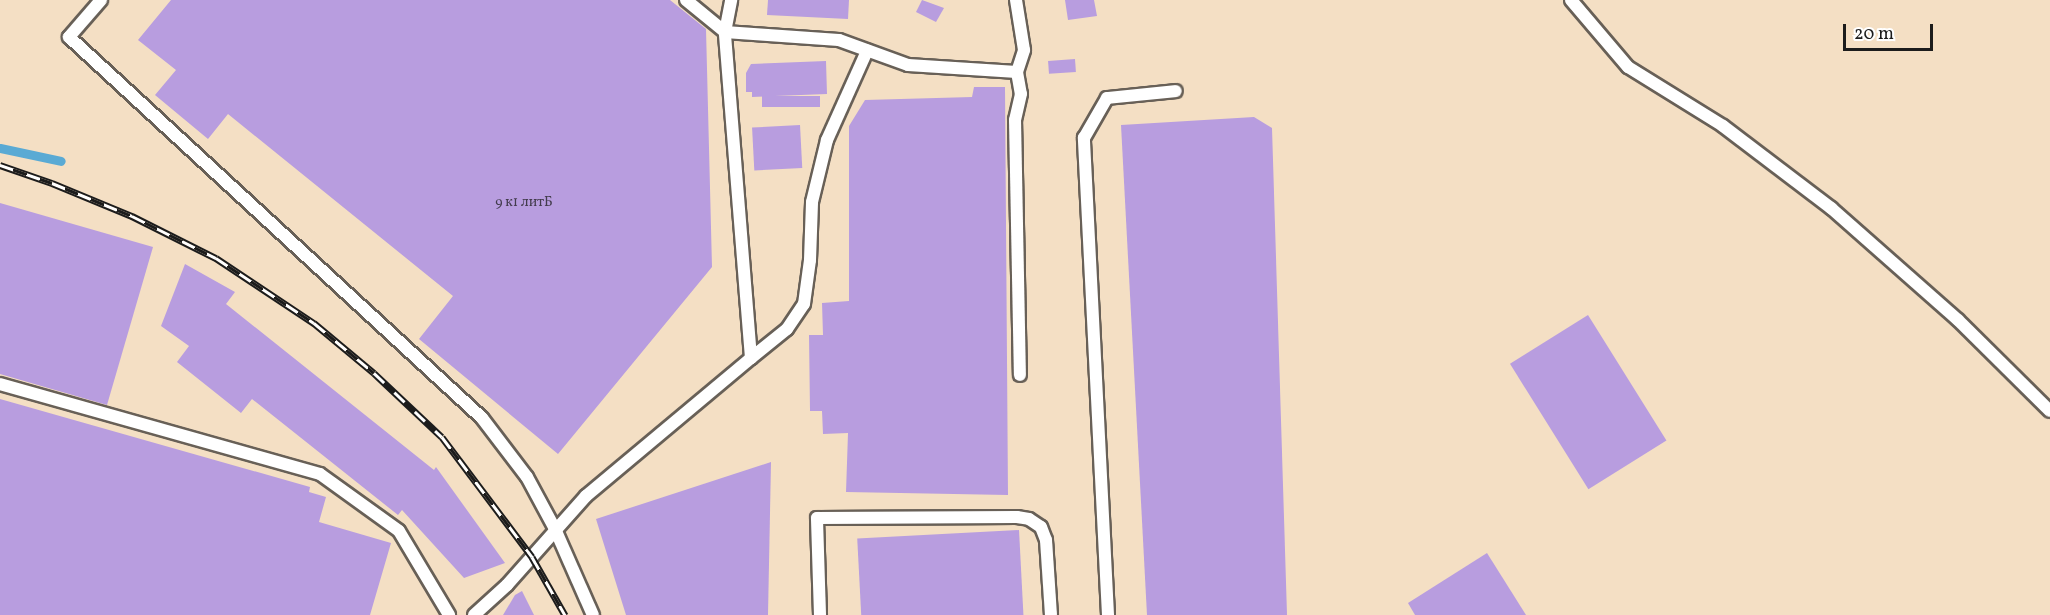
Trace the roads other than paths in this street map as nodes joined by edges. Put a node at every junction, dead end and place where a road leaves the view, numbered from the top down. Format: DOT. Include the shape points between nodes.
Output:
graph roads {
  1 [pos="101,0"];
  2 [pos="686,0"];
  3 [pos="731,0"];
  4 [pos="1016,0"];
  5 [pos="1571,0"];
  6 [pos="725,32"];
  7 [pos="867,51"];
  8 [pos="1017,72"];
  9 [pos="1176,91"];
  10 [pos="751,358"];
  11 [pos="1020,375"];
  12 [pos="0,384"];
  13 [pos="2050,411"];
  14 [pos="555,529"];
  15 [pos="448,615"];
  16 [pos="474,615"];
  17 [pos="592,615"];
  18 [pos="820,615"];
  19 [pos="1051,615"];
  20 [pos="1108,615"];
  1 -- 14 [label="lane" via="69,38 482,418 527,477"];
  2 -- 6 [label="lane"];
  3 -- 6 [label="lane"];
  4 -- 8 [label="lane" via="1024,50"];
  5 -- 13 [label="lane" via="1628,67 1723,126 1831,208 1958,320"];
  6 -- 7 [label="lane" via="839,40"];
  6 -- 10 [label="lane"];
  7 -- 8 [label="lane" via="908,65"];
  7 -- 10 [label="lane" via="827,140 812,202 804,304 787,328"];
  8 -- 11 [label="lane" via="1021,94 1015,120"];
  9 -- 20 [label="lane" via="1107,98 1084,138"];
  10 -- 14 [label="lane" via="586,496"];
  12 -- 15 [label="lane" via="320,474 399,531"];
  14 -- 16 [label="lane" via="507,585"];
  14 -- 17 [label="lane"];
  18 -- 19 [label="lane" via="817,518 1017,517 1041,527 1046,540"];
}
